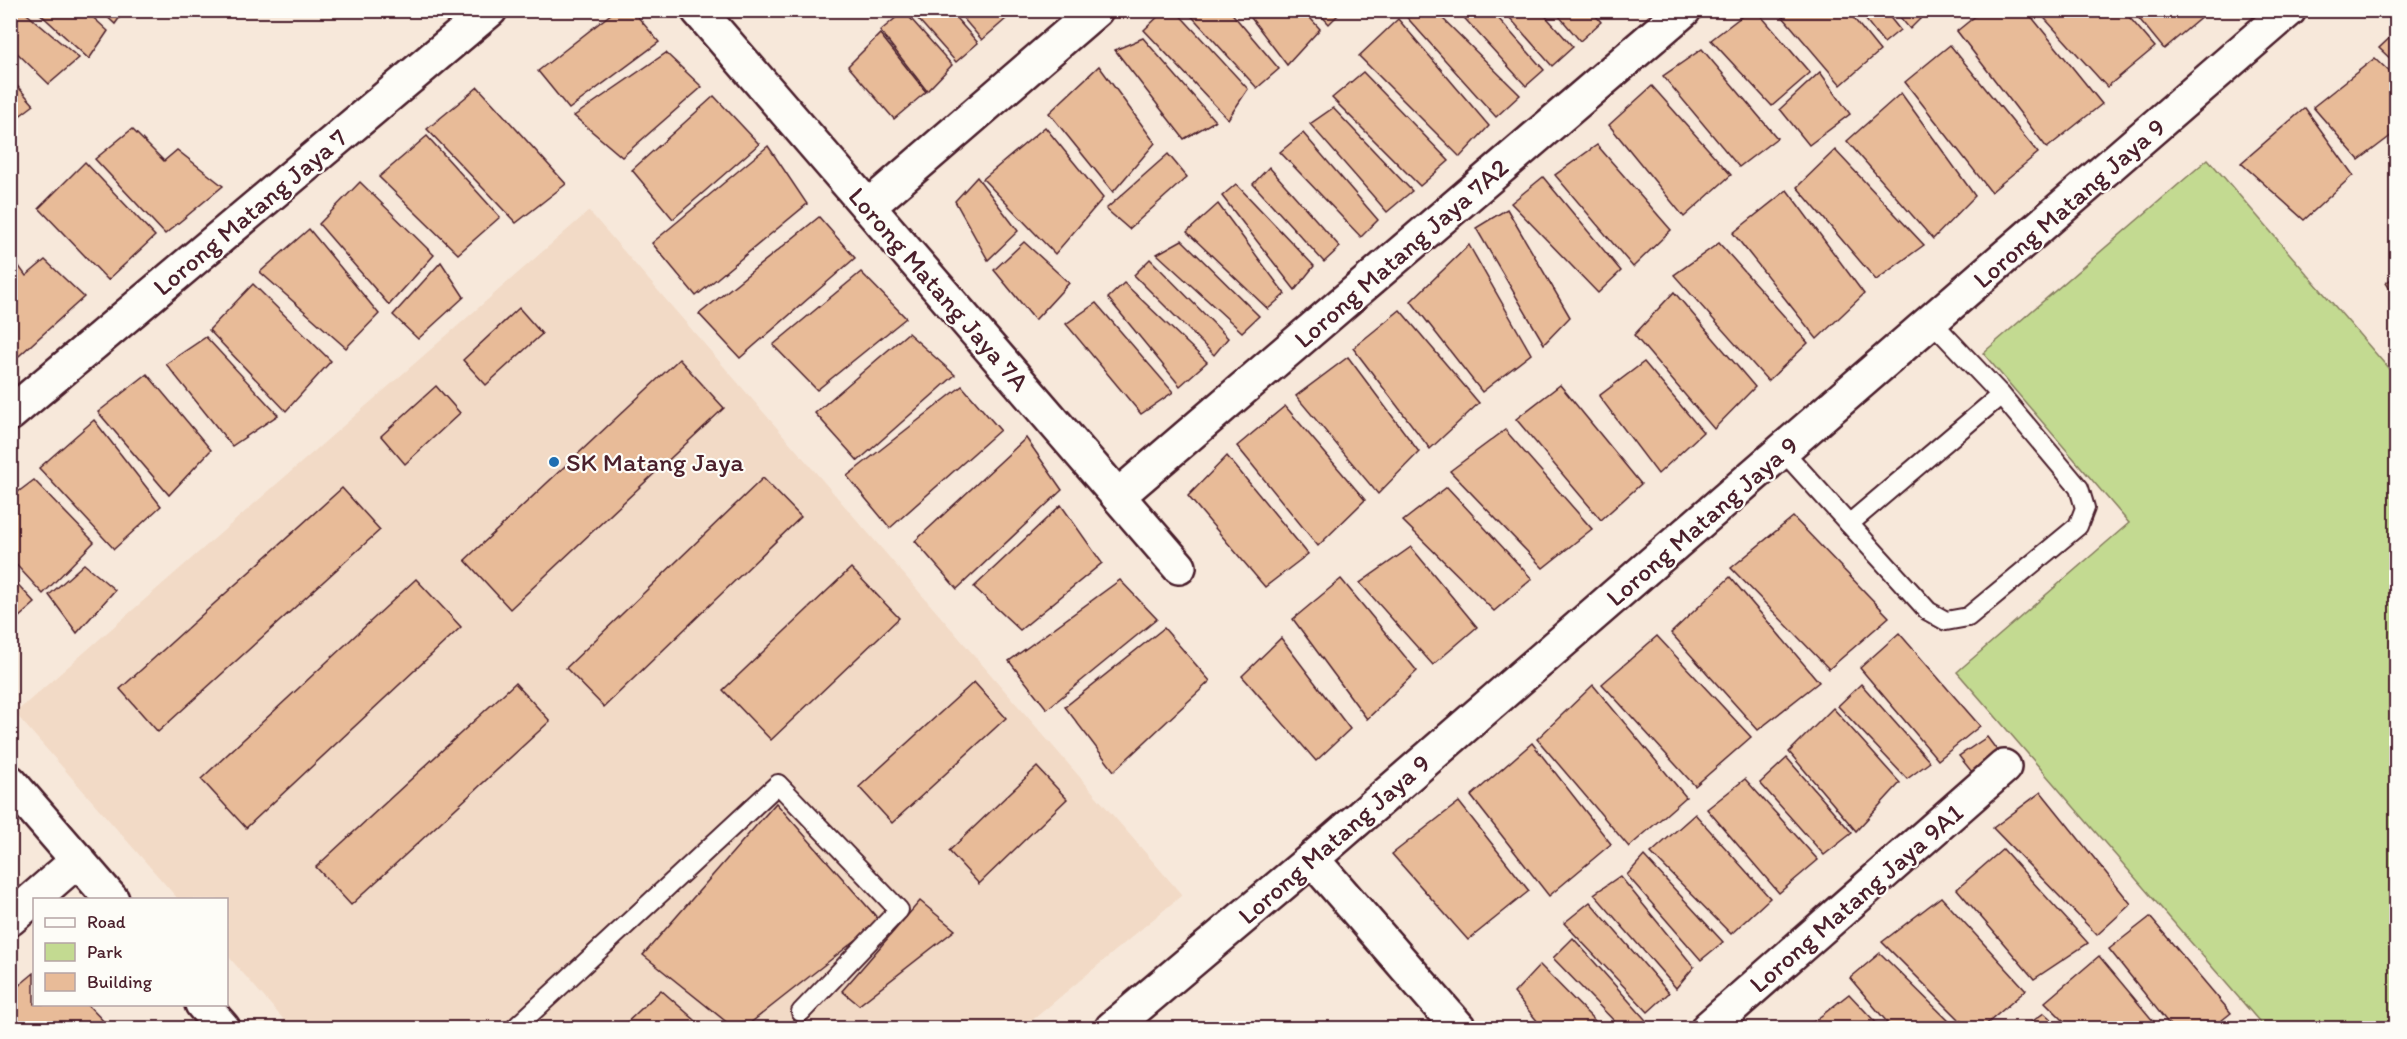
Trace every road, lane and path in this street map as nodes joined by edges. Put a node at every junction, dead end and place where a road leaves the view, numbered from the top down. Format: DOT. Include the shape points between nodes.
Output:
graph roads {
  1 [pos="490,10"];
  2 [pos="698,10"];
  3 [pos="1096,10"];
  4 [pos="1684,10"];
  5 [pos="2289,10"];
  6 [pos="868,207"];
  7 [pos="1932,322"];
  8 [pos="2001,395"];
  9 [pos="10,414"];
  10 [pos="1783,451"];
  11 [pos="1118,496"];
  12 [pos="1849,524"];
  13 [pos="1179,567"];
  14 [pos="2004,767"];
  15 [pos="10,782"];
  16 [pos="1312,858"];
  17 [pos="78,860"];
  18 [pos="34,898"];
  19 [pos="110,898"];
  20 [pos="33,899"];
  21 [pos="10,919"];
  22 [pos="203,1006"];
  23 [pos="801,1012"];
  24 [pos="223,1029"];
  25 [pos="514,1029"];
  26 [pos="1112,1029"];
  27 [pos="1459,1029"];
  28 [pos="1708,1029"];
  1 -- 9 [label="street, Lorong Matang Jaya 7"];
  2 -- 6 [label="street, Lorong Matang Jaya 7A"];
  3 -- 6 [label="street"];
  4 -- 11 [label="street, Lorong Matang Jaya 7A2"];
  5 -- 7 [label="street, Lorong Matang Jaya 9"];
  6 -- 11 [label="street, Lorong Matang Jaya 7A"];
  7 -- 8 [label="lane"];
  7 -- 10 [label="street, Lorong Matang Jaya 9"];
  8 -- 12 [label="lane"];
  8 -- 12 [label="lane" via="2079,488 2085,508 2078,526 1968,617 1946,621 1928,611"];
  10 -- 12 [label="lane"];
  10 -- 16 [label="street, Lorong Matang Jaya 9"];
  11 -- 13 [label="street, Lorong Matang Jaya 7A"];
  14 -- 28 [label="street, Lorong Matang Jaya 9A1"];
  15 -- 17 [label="street"];
  16 -- 26 [label="street, Lorong Matang Jaya 9"];
  16 -- 27 [label="street"];
  17 -- 18 [label="street"];
  17 -- 19 [label="street"];
  20 -- 21 [label="street"];
  22 -- 24 [label="street"];
  23 -- 25 [label="lane" via="898,910 778,784"];
}
